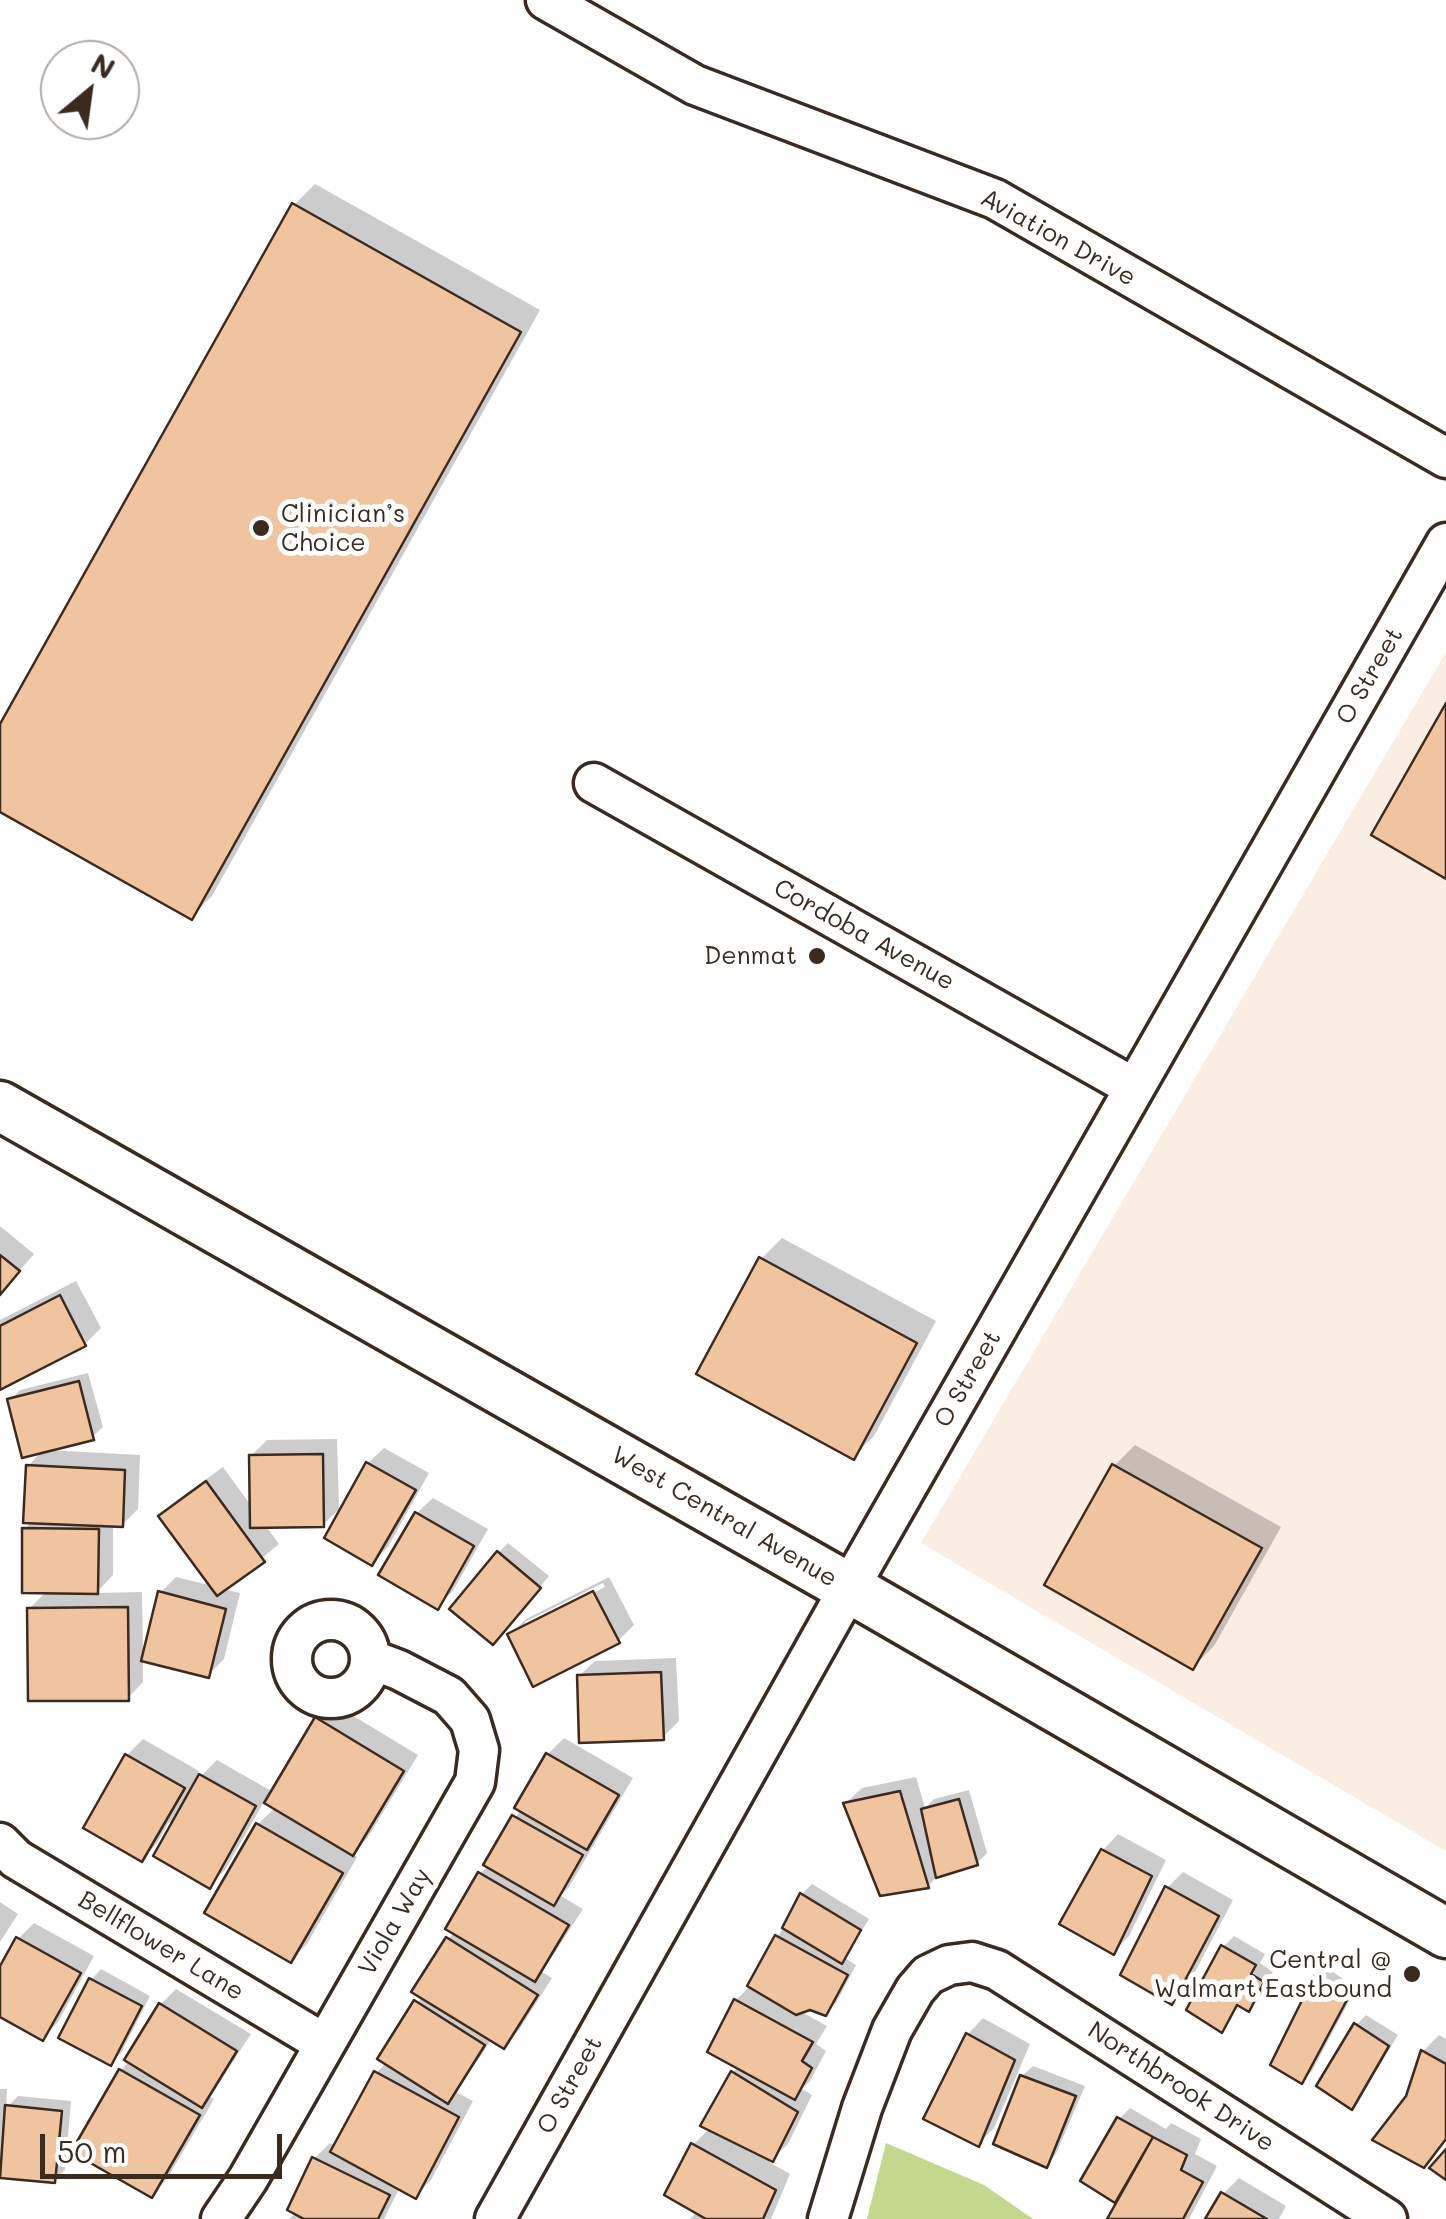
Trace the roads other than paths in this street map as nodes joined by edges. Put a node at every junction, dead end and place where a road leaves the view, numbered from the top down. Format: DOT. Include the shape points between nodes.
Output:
graph roads {
  1 [pos="546,0"];
  2 [pos="1446,458"];
  3 [pos="1446,543"];
  4 [pos="594,784"];
  5 [pos="1133,1087"];
  6 [pos="0,1106"];
  7 [pos="849,1588"];
  8 [pos="370,1659"];
  9 [pos="0,1843"];
  10 [pos="1446,1933"];
  11 [pos="325,2044"];
  12 [pos="221,2219"];
  13 [pos="495,2219"];
  14 [pos="828,2219"];
  15 [pos="1387,2219"];
  1 -- 2 [label="street, Aviation Drive" via="696,84 995,199"];
  3 -- 5 [label="street, O Street"];
  4 -- 5 [label="street, Cordoba Avenue"];
  5 -- 7 [label="street, O Street"];
  6 -- 7 [label="main road, West Central Avenue"];
  7 -- 10 [label="main road, West Central Avenue"];
  7 -- 13 [label="street, O Street"];
  8 -- 11 [label="street, Viola Way" via="449,1696 470,1720 479,1750 474,1782"];
  9 -- 11 [label="street, Bellflower Lane" via="16,1860"];
  11 -- 12 [label="street, Viola Way"];
  14 -- 15 [label="street, Northbrook Drive" via="892,2030 928,1976 972,1962 998,1970"];
}
